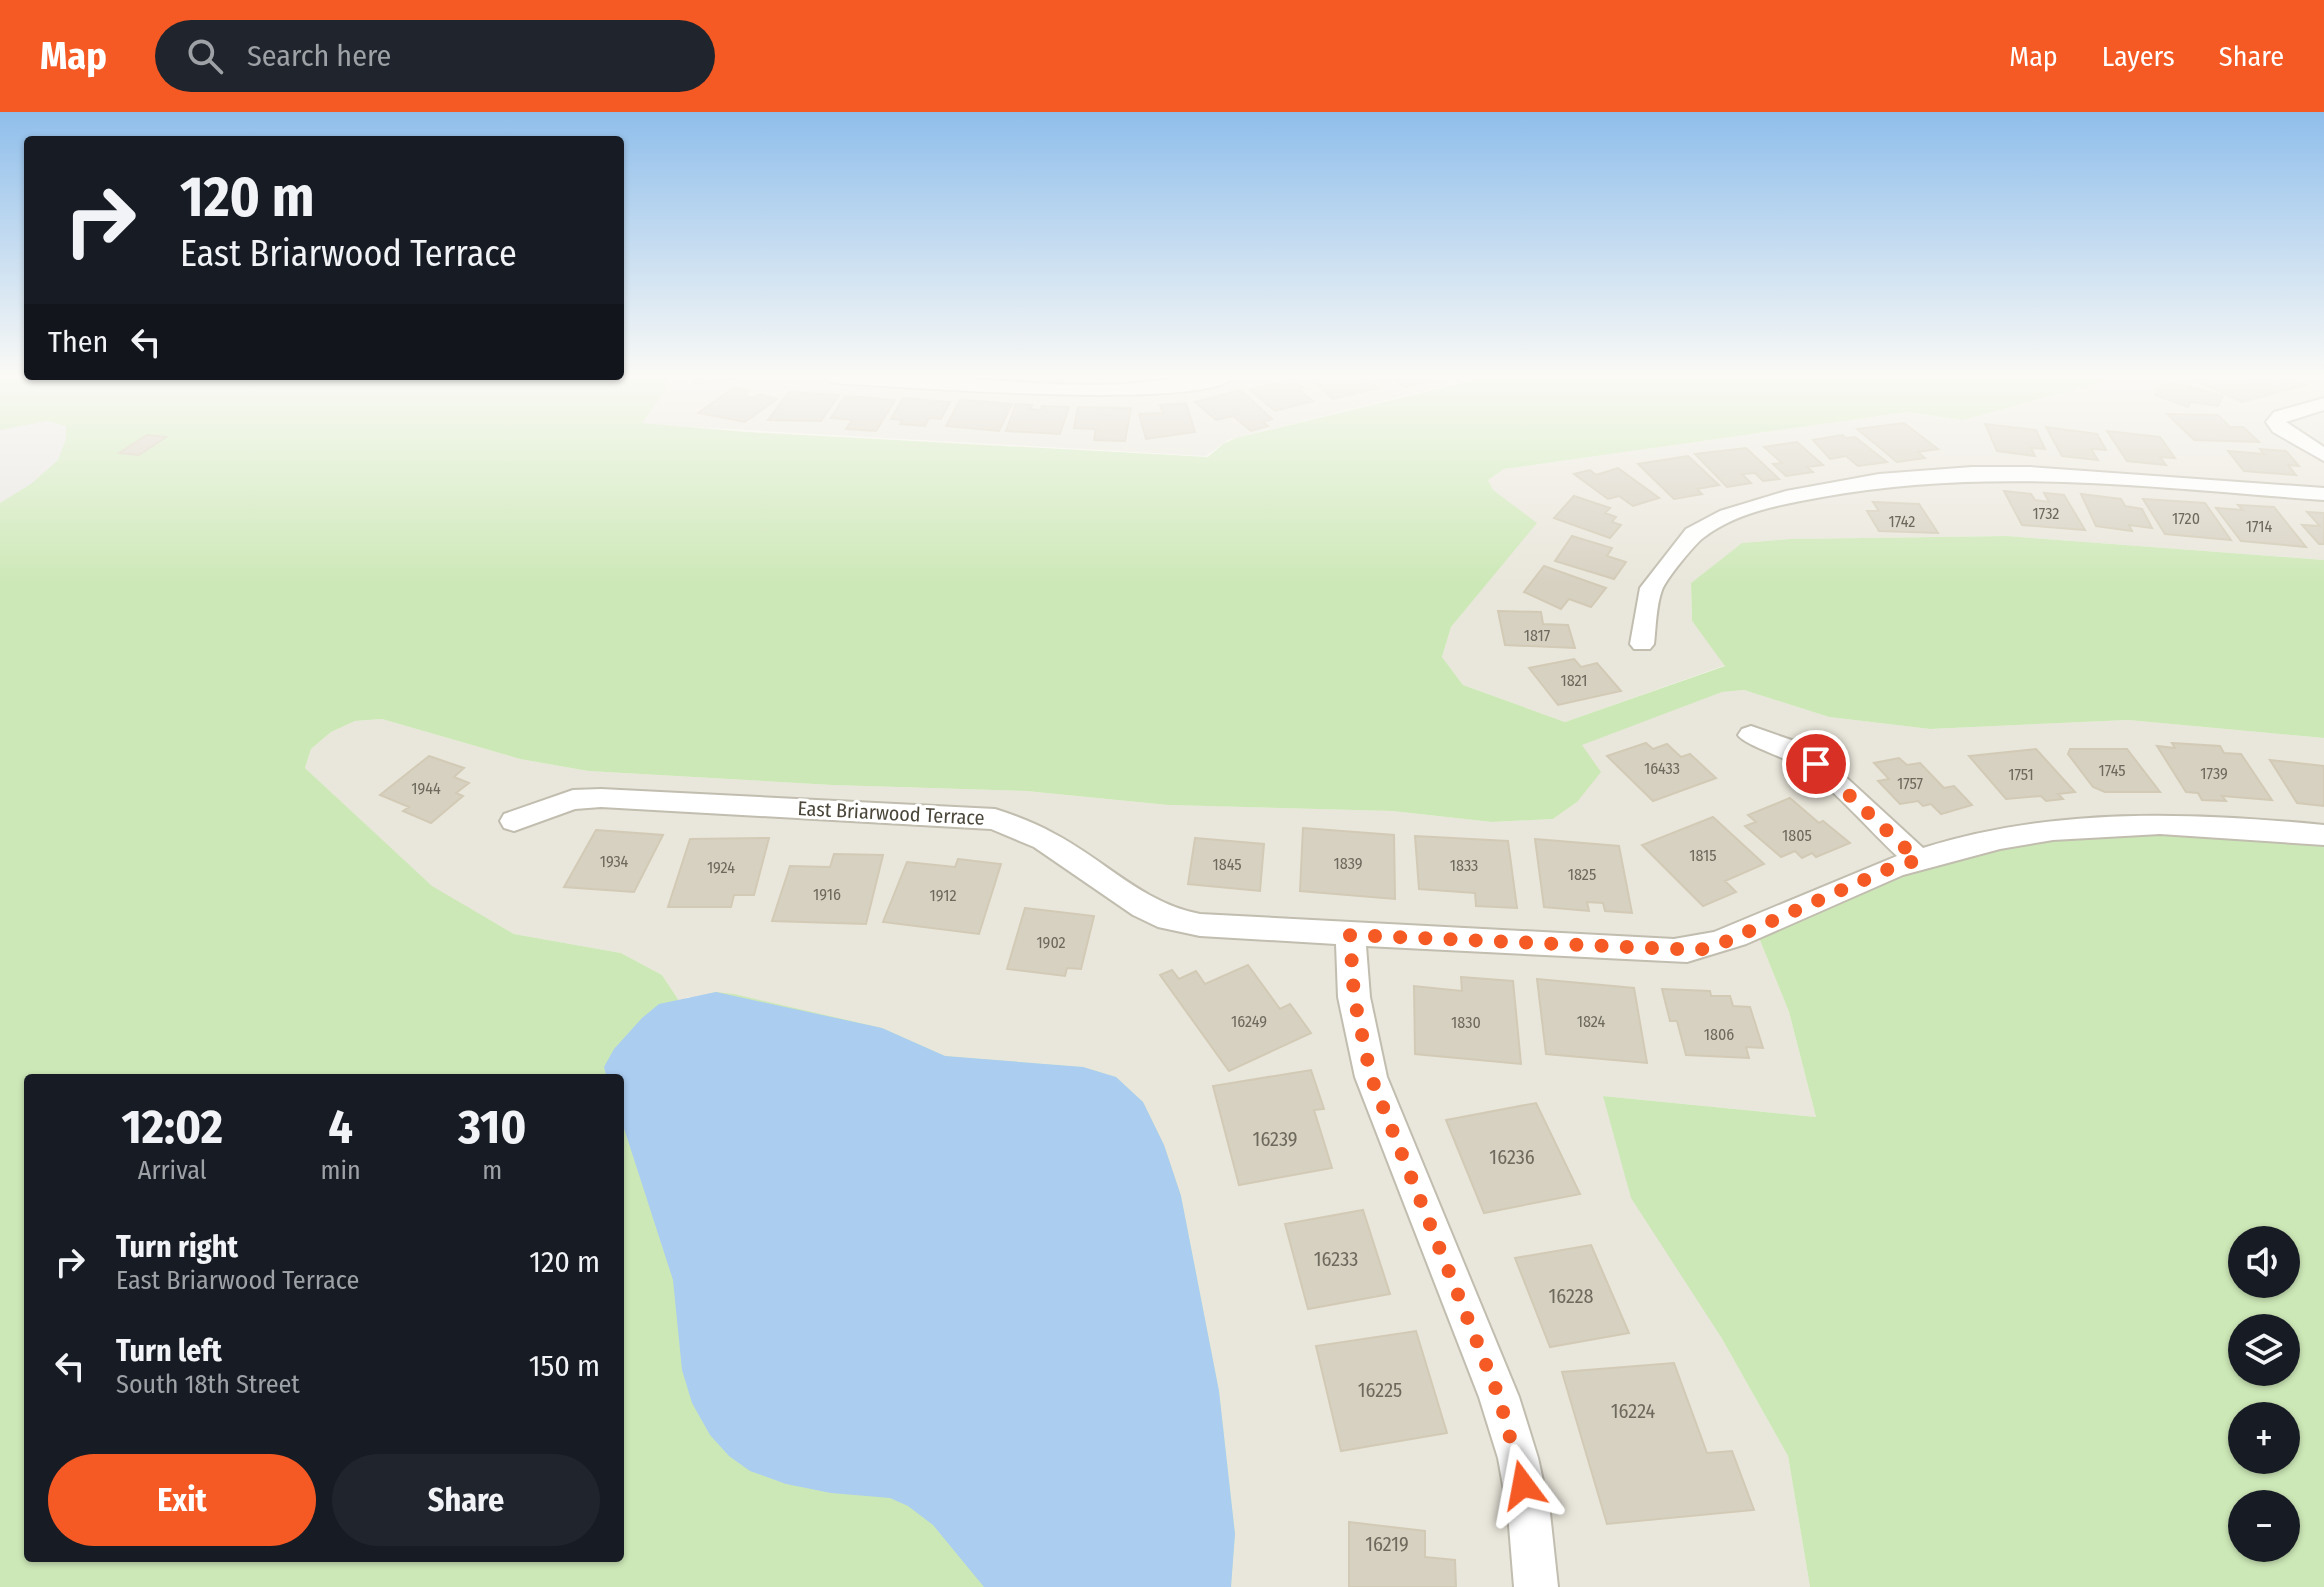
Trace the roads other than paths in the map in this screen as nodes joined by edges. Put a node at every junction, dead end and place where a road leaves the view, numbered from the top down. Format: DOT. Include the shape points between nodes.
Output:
graph roads {
  1 [pos="2324,494"];
  2 [pos="1786,497"];
  3 [pos="1810,517"];
  4 [pos="1642,644"];
  5 [pos="1751,735"];
  6 [pos="514,821"];
  7 [pos="2324,835"];
  8 [pos="1918,860"];
  9 [pos="1350,935"];
  10 [pos="1536,1587"];
  1 -- 2 [label="street" via="1972,473 1879,480"];
  2 -- 3 [label="street"];
  2 -- 4 [label="street" via="1684,530 1651,588"];
  5 -- 8 [label="street" via="1816,764"];
  6 -- 9 [label="street, East Briarwood Terrace" via="573,800 601,798 995,819 1044,840 1168,919"];
  7 -- 8 [label="street, East Briarwood Terrace" via="2123,823 1989,840"];
  8 -- 9 [label="street, East Briarwood Terrace" via="1699,950"];
  9 -- 10 [label="street" via="1354,997 1371,1077 1499,1397 1523,1485"];
}
